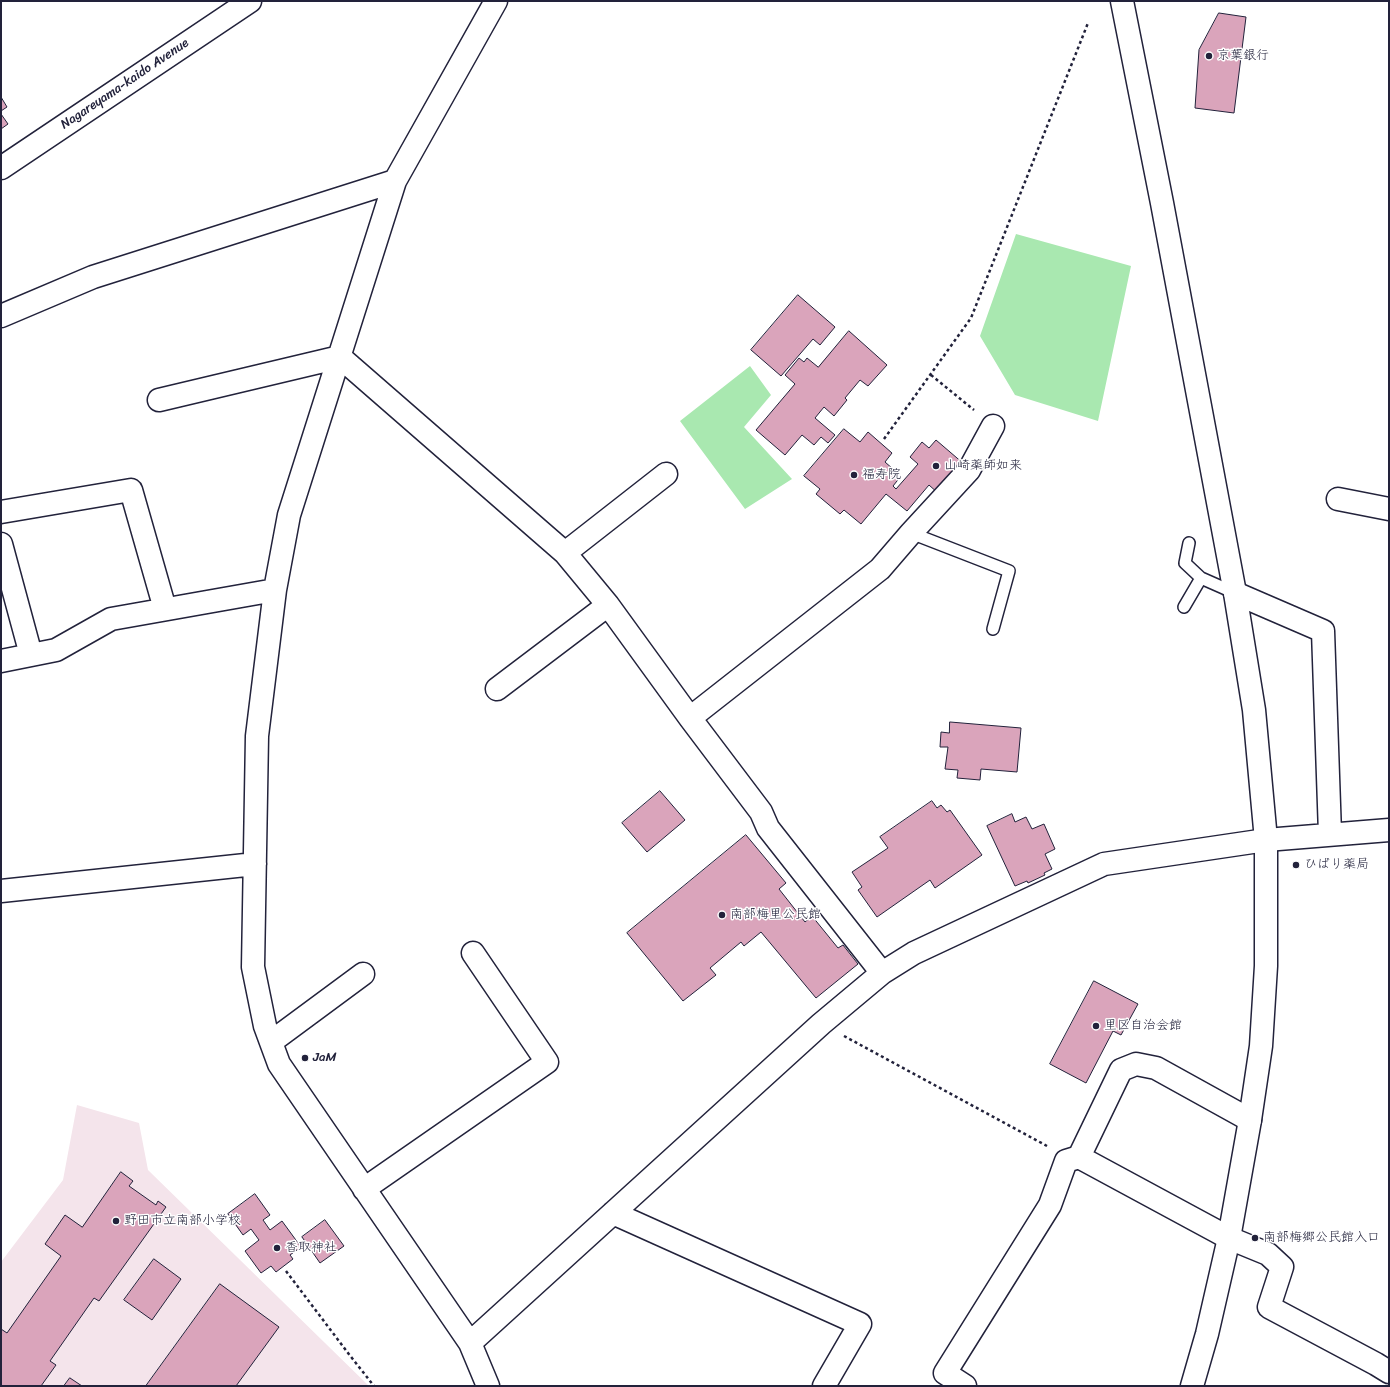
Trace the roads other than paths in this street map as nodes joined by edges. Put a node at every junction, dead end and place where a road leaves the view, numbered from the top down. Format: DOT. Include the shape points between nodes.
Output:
graph roads {
  1 [pos="250,1"];
  2 [pos="496,1"];
  3 [pos="1122,1"];
  4 [pos="1,168"];
  5 [pos="395,181"];
  6 [pos="1,316"];
  7 [pos="340,357"];
  8 [pos="160,400"];
  9 [pos="993,426"];
  10 [pos="666,474"];
  11 [pos="1338,500"];
  12 [pos="1389,509"];
  13 [pos="1,512"];
  14 [pos="911,533"];
  15 [pos="1189,543"];
  16 [pos="1,544"];
  17 [pos="565,553"];
  18 [pos="1201,578"];
  19 [pos="275,590"];
  20 [pos="1235,593"];
  21 [pos="608,605"];
  22 [pos="1184,607"];
  23 [pos="165,609"];
  24 [pos="993,629"];
  25 [pos="31,655"];
  26 [pos="1,661"];
  27 [pos="496,689"];
  28 [pos="690,718"];
  29 [pos="1389,830"];
  30 [pos="1330,834"];
  31 [pos="1266,840"];
  32 [pos="254,864"];
  33 [pos="1,890"];
  34 [pos="473,953"];
  35 [pos="882,973"];
  36 [pos="363,974"];
  37 [pos="271,1042"];
  38 [pos="1250,1120"];
  39 [pos="1073,1159"];
  40 [pos="364,1189"];
  41 [pos="613,1213"];
  42 [pos="1230,1238"];
  43 [pos="470,1343"];
  44 [pos="1389,1372"];
  45 [pos="488,1386"];
  46 [pos="824,1386"];
  47 [pos="965,1386"];
  48 [pos="1192,1386"];
  1 -- 4 [label="street, Nagareyama-kaido Avenue"];
  2 -- 5 [label="street"];
  3 -- 20 [label="street"];
  5 -- 6 [label="street" via="93,277"];
  5 -- 7 [label="street"];
  7 -- 8 [label="street"];
  7 -- 17 [label="street"];
  7 -- 19 [label="street" via="289,514"];
  9 -- 14 [label="street" via="969,470"];
  10 -- 17 [label="street"];
  11 -- 12 [label="street"];
  13 -- 23 [label="street" via="131,490"];
  14 -- 24 [label="lane" via="1009,571"];
  14 -- 28 [label="street" via="880,569"];
  15 -- 18 [label="lane" via="1185,563"];
  16 -- 25 [label="street"];
  17 -- 21 [label="street"];
  18 -- 20 [label="lane"];
  18 -- 22 [label="lane"];
  19 -- 23 [label="street"];
  19 -- 32 [label="street" via="257,736"];
  20 -- 30 [label="street" via="1323,632"];
  20 -- 31 [label="street" via="1254,710"];
  21 -- 27 [label="street"];
  21 -- 28 [label="street"];
  23 -- 25 [label="street" via="111,619 56,650"];
  25 -- 26 [label="street"];
  28 -- 35 [label="street" via="761,812 768,828"];
  29 -- 30 [label="street"];
  30 -- 31 [label="street"];
  31 -- 35 [label="street" via="1104,864 914,953"];
  31 -- 38 [label="street" via="1266,966 1261,1046"];
  32 -- 33 [label="street"];
  32 -- 37 [label="street" via="253,967 265,1026"];
  34 -- 40 [label="street" via="547,1062"];
  35 -- 41 [label="street" via="821,1024"];
  36 -- 37 [label="street"];
  37 -- 40 [label="street" via="279,1064"];
  38 -- 39 [label="street" via="1156,1068 1136,1064 1121,1070"];
  38 -- 42 [label="street"];
  39 -- 42 [label="street"];
  39 -- 47 [label="street" via="1050,1204 945,1373"];
  40 -- 43 [label="street"];
  41 -- 43 [label="street"];
  41 -- 46 [label="street" via="860,1324"];
  42 -- 44 [label="street" via="1268,1254 1282,1267 1268,1307"];
  42 -- 48 [label="street"];
  43 -- 45 [label="street"];
}
